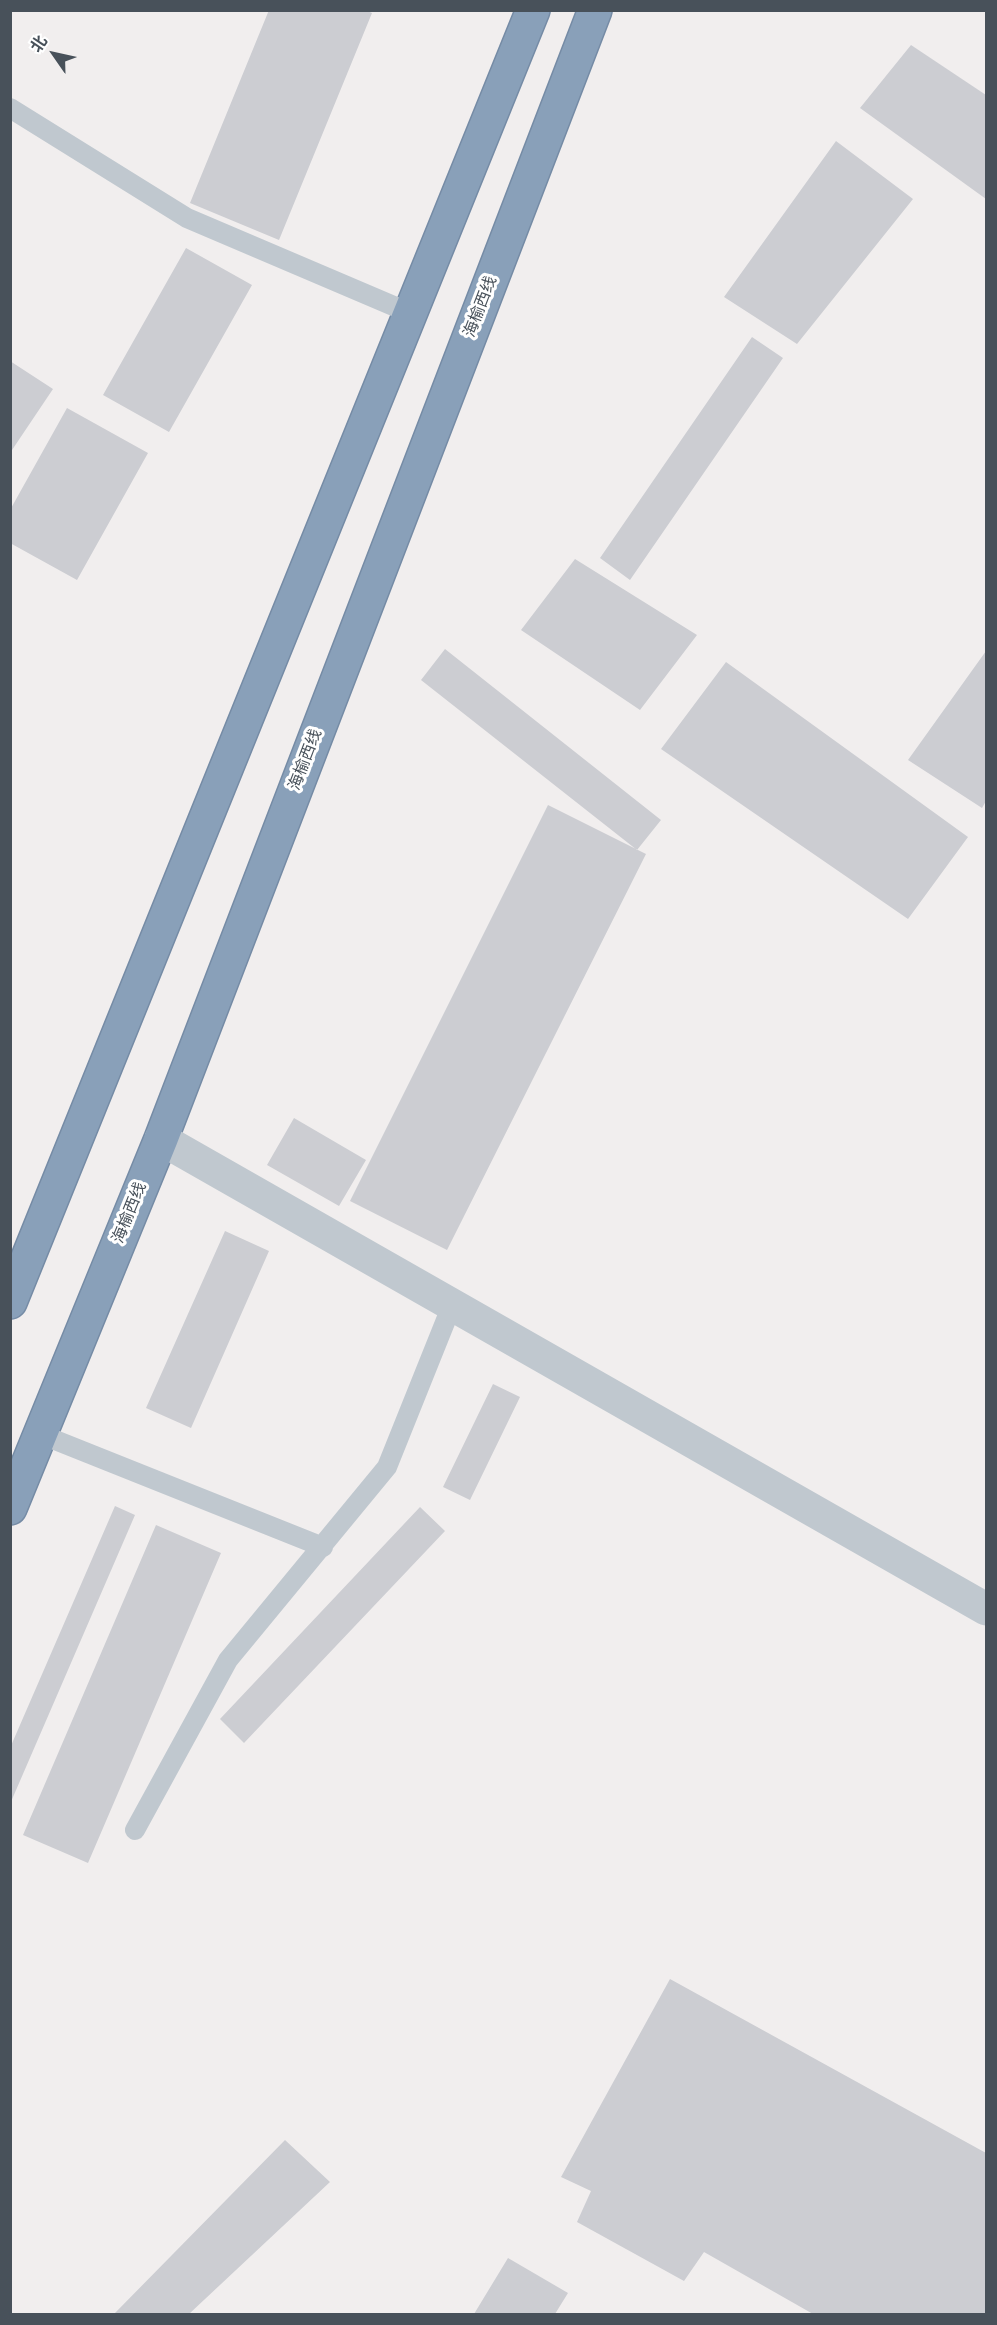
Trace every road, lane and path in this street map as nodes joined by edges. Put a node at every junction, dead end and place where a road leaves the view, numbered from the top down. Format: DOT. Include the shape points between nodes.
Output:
graph roads {
  1 [pos="532,10"];
  2 [pos="595,10"];
  3 [pos="10,108"];
  4 [pos="410,313"];
  5 [pos="161,1139"];
  6 [pos="10,1302"];
  7 [pos="452,1305"];
  8 [pos="40,1434"];
  9 [pos="10,1508"];
  10 [pos="322,1547"];
  11 [pos="987,1610"];
  12 [pos="135,1830"];
  1 -- 4 [label="highway"];
  2 -- 5 [label="highway, 海榆西线"];
  3 -- 4 [label="lane" via="188,218"];
  4 -- 6 [label="highway"];
  5 -- 7 [label="street"];
  5 -- 8 [label="highway, 海榆西线"];
  7 -- 10 [label="lane" via="387,1467"];
  7 -- 11 [label="street"];
  8 -- 9 [label="highway, 海榆西线"];
  8 -- 10 [label="lane"];
  10 -- 12 [label="lane" via="228,1660"];
}
